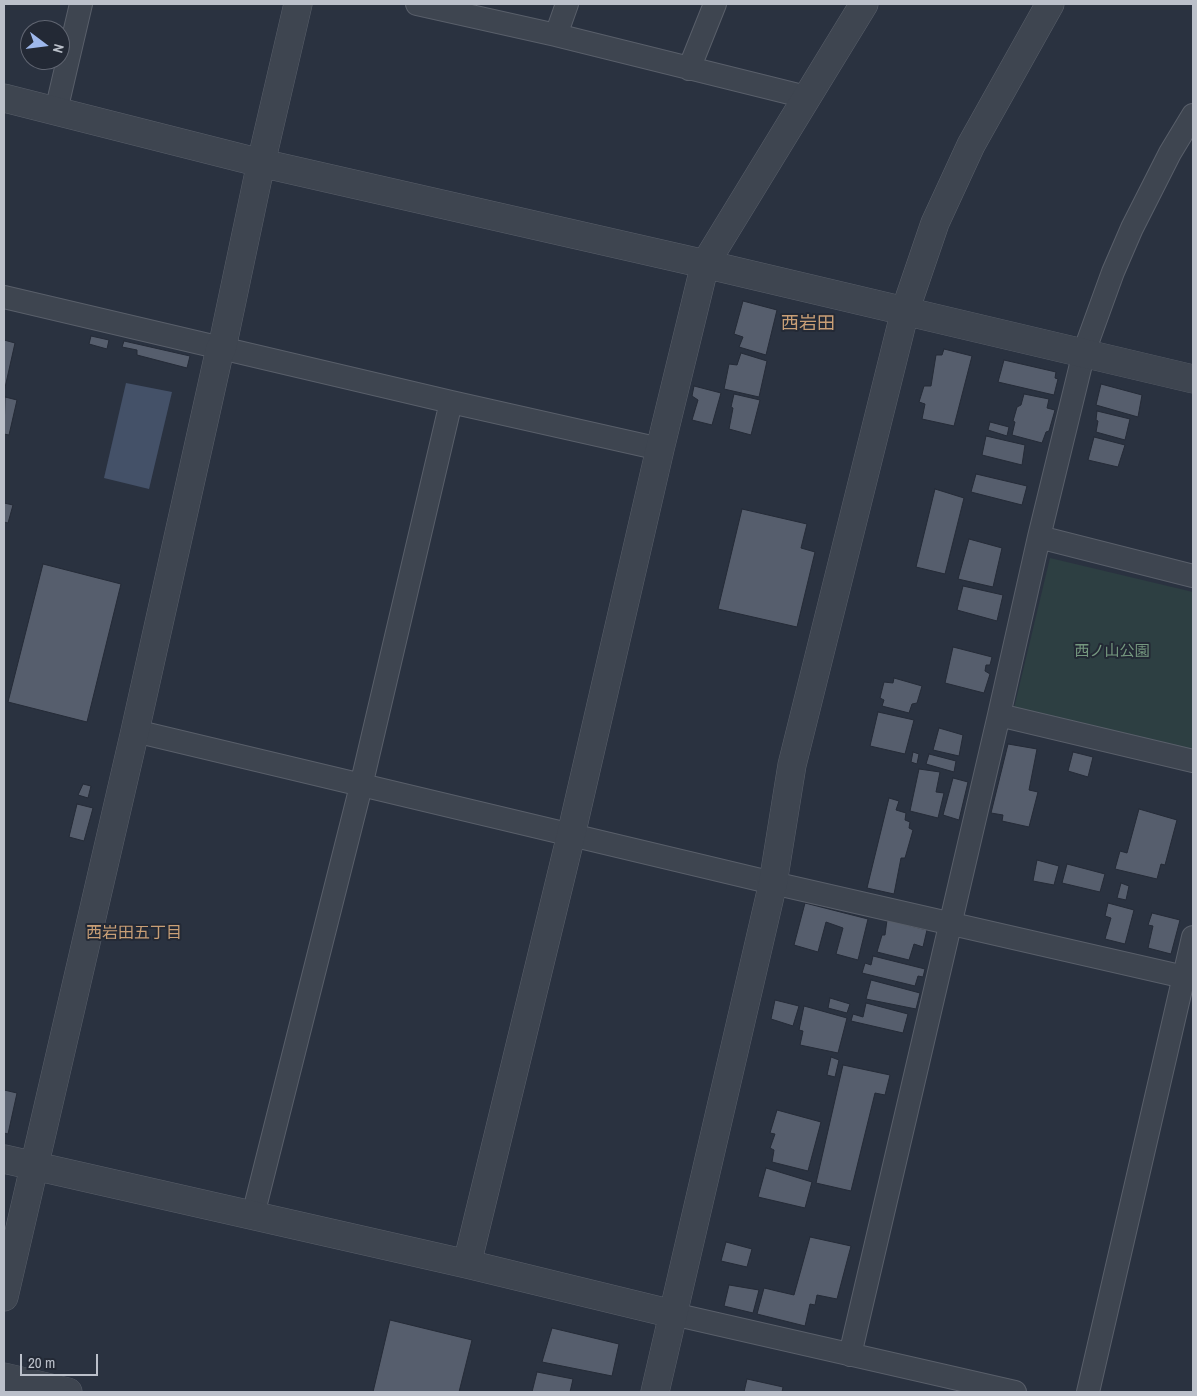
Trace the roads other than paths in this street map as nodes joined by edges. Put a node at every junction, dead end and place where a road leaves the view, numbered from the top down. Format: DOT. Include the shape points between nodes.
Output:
graph roads {
  1 [pos="81,4"];
  2 [pos="298,4"];
  3 [pos="417,4"];
  4 [pos="567,4"];
  5 [pos="715,4"];
  6 [pos="864,4"];
  7 [pos="1050,4"];
  8 [pos="556,35"];
  9 [pos="689,69"];
  10 [pos="806,97"];
  11 [pos="4,98"];
  12 [pos="56,111"];
  13 [pos="1193,115"];
  14 [pos="261,163"];
  15 [pos="705,264"];
  16 [pos="4,297"];
  17 [pos="905,311"];
  18 [pos="222,348"];
  19 [pos="1084,352"];
  20 [pos="1193,379"];
  21 [pos="451,402"];
  22 [pos="660,448"];
  23 [pos="1039,537"];
  24 [pos="1193,576"];
  25 [pos="999,716"];
  26 [pos="135,731"];
  27 [pos="1193,761"];
  28 [pos="361,786"];
  29 [pos="571,835"];
  30 [pos="773,883"];
  31 [pos="950,922"];
  32 [pos="1193,937"];
  33 [pos="1189,978"];
  34 [pos="4,1159"];
  35 [pos="34,1166"];
  36 [pos="253,1215"];
  37 [pos="467,1264"];
  38 [pos="4,1297"];
  39 [pos="673,1314"];
  40 [pos="850,1354"];
  41 [pos="4,1377"];
  42 [pos="68,1392"];
  43 [pos="655,1392"];
  44 [pos="1014,1392"];
  45 [pos="1088,1392"];
  1 -- 12 [label="street"];
  2 -- 14 [label="street"];
  3 -- 8 [label="street"];
  4 -- 8 [label="street"];
  5 -- 9 [label="street"];
  6 -- 10 [label="street"];
  7 -- 17 [label="street" via="971,145 936,223"];
  8 -- 9 [label="street"];
  9 -- 10 [label="street"];
  10 -- 15 [label="street"];
  11 -- 12 [label="street"];
  12 -- 14 [label="street"];
  13 -- 19 [label="street" via="1132,228"];
  14 -- 15 [label="street"];
  14 -- 18 [label="street"];
  15 -- 17 [label="street"];
  15 -- 22 [label="street"];
  16 -- 18 [label="street"];
  17 -- 19 [label="street"];
  17 -- 30 [label="street" via="792,765"];
  18 -- 21 [label="street"];
  18 -- 26 [label="street"];
  19 -- 20 [label="street"];
  19 -- 23 [label="street"];
  21 -- 22 [label="street"];
  21 -- 28 [label="street"];
  22 -- 29 [label="street"];
  23 -- 24 [label="street"];
  23 -- 25 [label="street"];
  25 -- 27 [label="street"];
  25 -- 31 [label="street"];
  26 -- 28 [label="street"];
  26 -- 35 [label="street"];
  28 -- 29 [label="street"];
  28 -- 36 [label="street"];
  29 -- 30 [label="street"];
  29 -- 37 [label="street"];
  30 -- 31 [label="street"];
  30 -- 39 [label="street"];
  31 -- 33 [label="street"];
  31 -- 40 [label="street"];
  32 -- 33 [label="street"];
  33 -- 45 [label="street"];
  34 -- 35 [label="street"];
  35 -- 36 [label="street"];
  35 -- 38 [label="street"];
  36 -- 37 [label="street"];
  37 -- 39 [label="street"];
  39 -- 40 [label="street"];
  39 -- 43 [label="street"];
  40 -- 44 [label="street"];
  41 -- 42 [label="street"];
}
